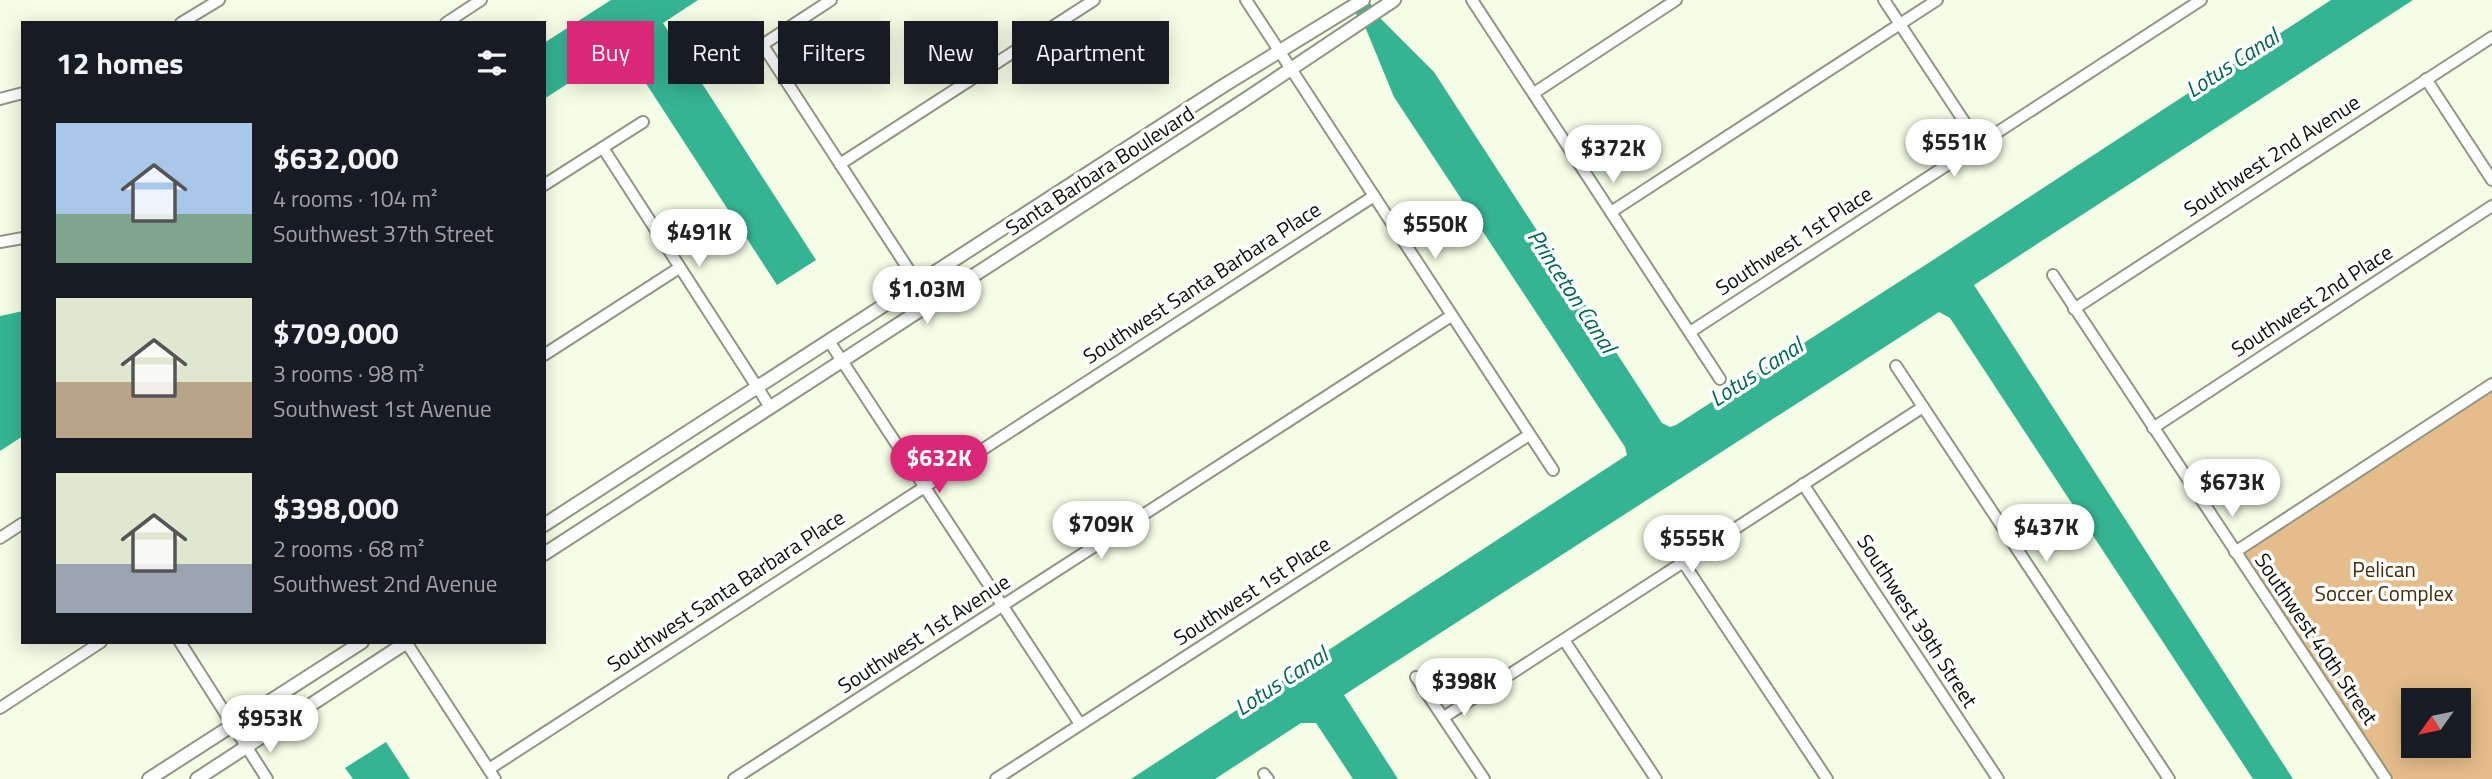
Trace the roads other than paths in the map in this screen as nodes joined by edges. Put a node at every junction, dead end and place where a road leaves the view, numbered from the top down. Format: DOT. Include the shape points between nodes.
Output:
graph roads {
  1 [pos="219,0"];
  2 [pos="481,0"];
  3 [pos="831,0"];
  4 [pos="1094,0"];
  5 [pos="1247,0"];
  6 [pos="1363,0"];
  7 [pos="1472,0"];
  8 [pos="1676,0"];
  9 [pos="1884,0"];
  10 [pos="1937,0"];
  11 [pos="2200,0"];
  12 [pos="1389,3"];
  13 [pos="184,21"];
  14 [pos="449,21"];
  15 [pos="1900,24"];
  16 [pos="2492,37"];
  17 [pos="764,43"];
  18 [pos="764,47"];
  19 [pos="1280,51"];
  20 [pos="1291,69"];
  21 [pos="2426,79"];
  22 [pos="1534,93"];
  23 [pos="21,94"];
  24 [pos="0,99"];
  25 [pos="643,122"];
  26 [pos="1979,144"];
  27 [pos="603,148"];
  28 [pos="840,164"];
  29 [pos="1087,174"];
  30 [pos="2492,180"];
  31 [pos="546,184"];
  32 [pos="1100,194"];
  33 [pos="1374,196"];
  34 [pos="2492,206"];
  35 [pos="1611,212"];
  36 [pos="21,239"];
  37 [pos="0,242"];
  38 [pos="679,268"];
  39 [pos="2053,275"];
  40 [pos="918,284"];
  41 [pos="931,304"];
  42 [pos="2074,309"];
  43 [pos="1451,316"];
  44 [pos="1689,332"];
  45 [pos="829,341"];
  46 [pos="546,354"];
  47 [pos="842,361"];
  48 [pos="1896,366"];
  49 [pos="1720,379"];
  50 [pos="2492,384"];
  51 [pos="757,387"];
  52 [pos="771,407"];
  53 [pos="1923,407"];
  54 [pos="2153,428"];
  55 [pos="1529,435"];
  56 [pos="1553,470"];
  57 [pos="1803,484"];
  58 [pos="924,486"];
  59 [pos="574,507"];
  60 [pos="21,524"];
  61 [pos="546,524"];
  62 [pos="587,526"];
  63 [pos="0,538"];
  64 [pos="2235,552"];
  65 [pos="546,553"];
  66 [pos="1683,562"];
  67 [pos="1002,606"];
  68 [pos="1564,640"];
  69 [pos="98,644"];
  70 [pos="181,644"];
  71 [pos="359,644"];
  72 [pos="404,644"];
  73 [pos="408,644"];
  74 [pos="1416,677"];
  75 [pos="0,708"];
  76 [pos="1444,717"];
  77 [pos="234,724"];
  78 [pos="1080,724"];
  79 [pos="247,746"];
  80 [pos="489,769"];
  81 [pos="149,779"];
  82 [pos="197,779"];
  83 [pos="267,779"];
  84 [pos="495,779"];
  85 [pos="734,779"];
  86 [pos="996,779"];
  87 [pos="1484,779"];
  88 [pos="1656,779"];
  89 [pos="1827,779"];
  90 [pos="1998,779"];
  91 [pos="2169,779"];
  92 [pos="2386,779"];
  1 -- 13 [label="street"];
  2 -- 14 [label="street"];
  3 -- 17 [label="street"];
  4 -- 28 [label="street"];
  5 -- 19 [label="street"];
  6 -- 19 [label="main road, Santa Barbara Boulevard"];
  7 -- 22 [label="street"];
  8 -- 22 [label="street"];
  9 -- 15 [label="street"];
  10 -- 15 [label="street"];
  11 -- 26 [label="street, Southwest 1st Place"];
  12 -- 20 [label="main road, Santa Barbara Boulevard"];
  15 -- 26 [label="street"];
  15 -- 35 [label="street"];
  16 -- 21 [label="street, Southwest 2nd Avenue"];
  18 -- 28 [label="street"];
  19 -- 20 [label="street"];
  19 -- 29 [label="main road, Santa Barbara Boulevard"];
  20 -- 32 [label="main road, Santa Barbara Boulevard"];
  20 -- 33 [label="street"];
  21 -- 30 [label="street"];
  21 -- 42 [label="street, Southwest 2nd Avenue"];
  22 -- 35 [label="street"];
  23 -- 24 [label="street"];
  25 -- 27 [label="street"];
  26 -- 44 [label="street, Southwest 1st Place"];
  27 -- 31 [label="street"];
  27 -- 38 [label="street"];
  28 -- 40 [label="street"];
  29 -- 32 [label="main road"];
  29 -- 40 [label="main road, Santa Barbara Boulevard"];
  32 -- 41 [label="main road, Santa Barbara Boulevard"];
  33 -- 43 [label="street"];
  33 -- 58 [label="street, Southwest Santa Barbara Place"];
  34 -- 54 [label="street, Southwest 2nd Place"];
  35 -- 44 [label="street"];
  36 -- 37 [label="street"];
  38 -- 46 [label="street"];
  38 -- 51 [label="street"];
  39 -- 42 [label="street, Southwest 40th Street"];
  40 -- 41 [label="street"];
  40 -- 45 [label="main road, Santa Barbara Boulevard"];
  41 -- 47 [label="main road, Santa Barbara Boulevard"];
  42 -- 54 [label="street, Southwest 40th Street"];
  43 -- 55 [label="street"];
  43 -- 67 [label="street, Southwest 1st Avenue"];
  44 -- 49 [label="street"];
  45 -- 47 [label="street"];
  45 -- 51 [label="main road, Santa Barbara Boulevard"];
  47 -- 52 [label="main road, Santa Barbara Boulevard"];
  47 -- 58 [label="street"];
  48 -- 53 [label="street"];
  50 -- 64 [label="street"];
  51 -- 52 [label="street"];
  51 -- 59 [label="main road, Santa Barbara Boulevard"];
  52 -- 62 [label="main road, Santa Barbara Boulevard"];
  53 -- 57 [label="street"];
  53 -- 91 [label="street"];
  54 -- 64 [label="street, Southwest 40th Street"];
  55 -- 56 [label="street"];
  55 -- 78 [label="street, Southwest 1st Place"];
  57 -- 66 [label="street"];
  57 -- 90 [label="street, Southwest 39th Street"];
  58 -- 67 [label="street"];
  58 -- 80 [label="street, Southwest Santa Barbara Place"];
  59 -- 61 [label="main road, Santa Barbara Boulevard"];
  59 -- 62 [label="main road"];
  60 -- 63 [label="street"];
  62 -- 65 [label="main road, Santa Barbara Boulevard"];
  64 -- 92 [label="street, Southwest 40th Street"];
  66 -- 68 [label="street"];
  66 -- 89 [label="street"];
  67 -- 78 [label="street"];
  67 -- 85 [label="street, Southwest 1st Avenue"];
  68 -- 76 [label="street"];
  68 -- 88 [label="street"];
  69 -- 75 [label="street"];
  70 -- 77 [label="street"];
  71 -- 77 [label="main road"];
  72 -- 79 [label="main road"];
  73 -- 80 [label="street"];
  74 -- 76 [label="street"];
  76 -- 87 [label="street"];
  77 -- 79 [label="street"];
  77 -- 81 [label="main road"];
  78 -- 86 [label="street, Southwest 1st Place"];
  79 -- 82 [label="main road"];
  79 -- 83 [label="street"];
  80 -- 84 [label="street"];
}
